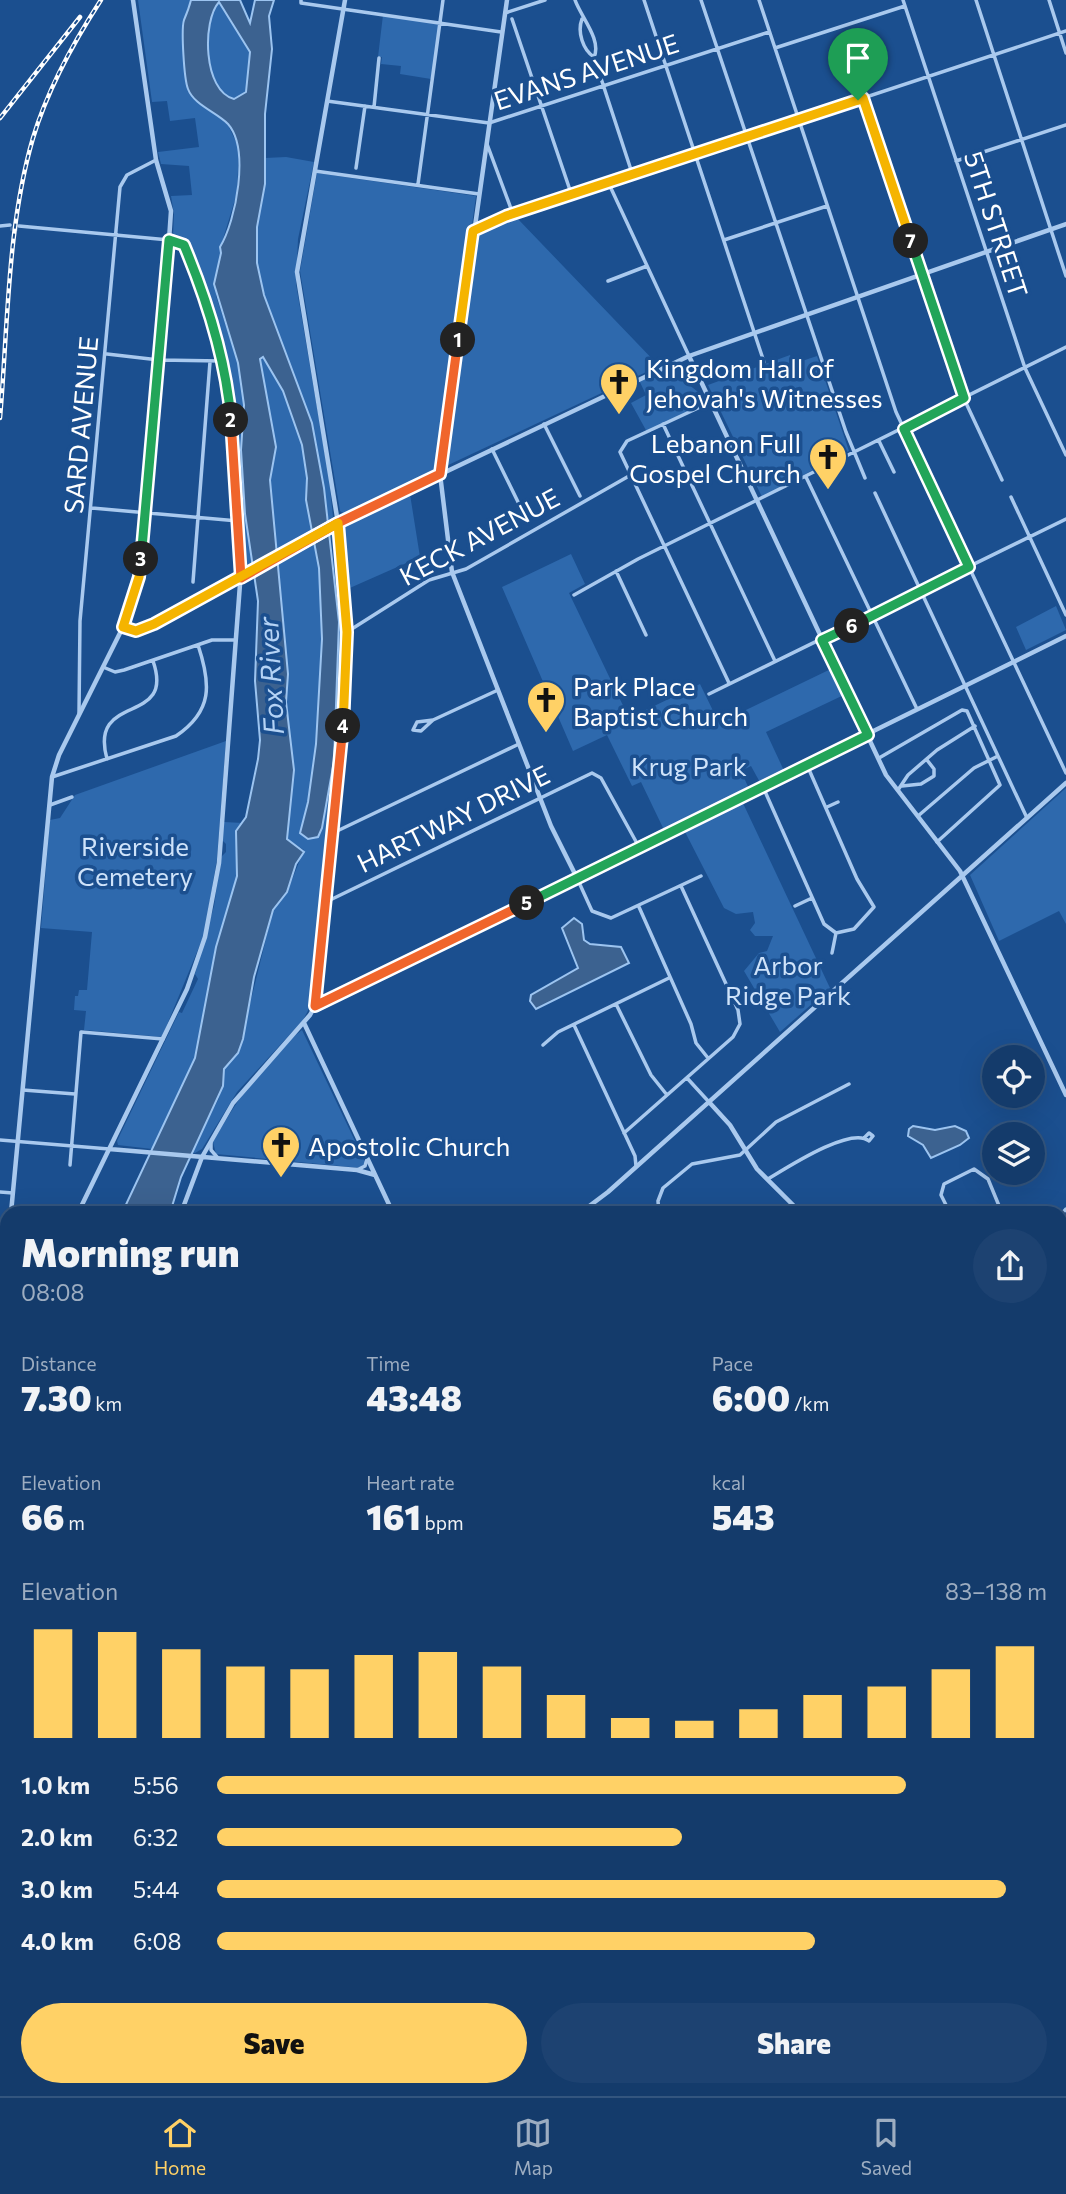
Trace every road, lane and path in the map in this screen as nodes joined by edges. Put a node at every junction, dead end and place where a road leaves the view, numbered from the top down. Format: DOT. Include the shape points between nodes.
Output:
graph roads {
  1 [pos="133,0"];
  2 [pos="345,0"];
  3 [pos="443,0"];
  4 [pos="507,0"];
  5 [pos="545,0"];
  6 [pos="575,0"];
  7 [pos="644,0"];
  8 [pos="701,0"];
  9 [pos="759,0"];
  10 [pos="903,0"];
  11 [pos="976,0"];
  12 [pos="1049,0"];
  13 [pos="301,1"];
  14 [pos="905,6"];
  15 [pos="344,9"];
  16 [pos="505,13"];
  17 [pos="513,19"];
  18 [pos="582,19"];
  19 [pos="440,23"];
  20 [pos="1066,31"];
  21 [pos="501,32"];
  22 [pos="769,32"];
  23 [pos="1059,33"];
  24 [pos="718,48"];
  25 [pos="775,48"];
  26 [pos="1066,53"];
  27 [pos="994,55"];
  28 [pos="594,57"];
  29 [pos="379,58"];
  30 [pos="665,65"];
  31 [pos="929,76"];
  32 [pos="604,86"];
  33 [pos="863,98"];
  34 [pos="327,101"];
  35 [pos="365,106"];
  36 [pos="542,106"];
  37 [pos="374,107"];
  38 [pos="426,114"];
  39 [pos="798,120"];
  40 [pos="489,123"];
  41 [pos="1066,125"];
  42 [pos="746,138"];
  43 [pos="1021,139"];
  44 [pos="486,142"];
  45 [pos="695,155"];
  46 [pos="156,160"];
  47 [pos="956,161"];
  48 [pos="356,167"];
  49 [pos="314,171"];
  50 [pos="633,176"];
  51 [pos="418,182"];
  52 [pos="609,184"];
  53 [pos="479,194"];
  54 [pos="572,196"];
  55 [pos="827,206"];
  56 [pos="513,214"];
  57 [pos="774,223"];
  58 [pos="1066,224"];
  59 [pos="20,228"];
  60 [pos="1051,229"];
  61 [pos="473,231"];
  62 [pos="115,237"];
  63 [pos="169,240"];
  64 [pos="724,240"];
  65 [pos="985,252"];
  66 [pos="647,266"];
  67 [pos="922,275"];
  68 [pos="1066,276"];
  69 [pos="608,281"];
  70 [pos="858,297"];
  71 [pos="807,315"];
  72 [pos="754,333"];
  73 [pos="1066,347"];
  74 [pos="106,354"];
  75 [pos="689,356"];
  76 [pos="159,360"];
  77 [pos="223,361"];
  78 [pos="210,362"];
  79 [pos="764,362"];
  80 [pos="1025,368"];
  81 [pos="964,398"];
  82 [pos="711,402"];
  83 [pos="663,424"];
  84 [pos="544,425"];
  85 [pos="904,429"];
  86 [pos="1066,440"];
  87 [pos="879,441"];
  88 [pos="1060,443"];
  89 [pos="492,449"];
  90 [pos="854,454"];
  91 [pos="1066,455"];
  92 [pos="894,472"];
  93 [pos="440,474"];
  94 [pos="629,476"];
  95 [pos="806,477"];
  96 [pos="865,478"];
  97 [pos="1002,480"];
  98 [pos="875,494"];
  99 [pos="580,496"];
  100 [pos="1010,497"];
  101 [pos="758,501"];
  102 [pos="520,506"];
  103 [pos="92,508"];
  104 [pos="144,513"];
  105 [pos="198,516"];
  106 [pos="1066,519"];
  107 [pos="238,520"];
  108 [pos="338,523"];
  109 [pos="710,524"];
  110 [pos="1029,537"];
  111 [pos="663,547"];
  112 [pos="969,567"];
  113 [pos="616,571"];
  114 [pos="452,572"];
  115 [pos="241,578"];
  116 [pos="193,582"];
  117 [pos="920,591"];
  118 [pos="574,595"];
  119 [pos="872,615"];
  120 [pos="1066,615"];
  121 [pos="123,627"];
  122 [pos="347,632"];
  123 [pos="646,635"];
  124 [pos="1066,636"];
  125 [pos="236,640"];
  126 [pos="822,640"];
  127 [pos="198,645"];
  128 [pos="153,660"];
  129 [pos="775,661"];
  130 [pos="1014,663"];
  131 [pos="103,667"];
  132 [pos="729,684"];
  133 [pos="965,687"];
  134 [pos="498,690"];
  135 [pos="709,694"];
  136 [pos="917,710"];
  137 [pos="79,713"];
  138 [pos="433,720"];
  139 [pos="975,726"];
  140 [pos="868,735"];
  141 [pos="520,744"];
  142 [pos="998,756"];
  143 [pos="878,758"];
  144 [pos="107,759"];
  145 [pos="927,760"];
  146 [pos="990,760"];
  147 [pos="807,765"];
  148 [pos="1066,773"];
  149 [pos="52,777"];
  150 [pos="1066,783"];
  151 [pos="763,787"];
  152 [pos="900,788"];
  153 [pos="72,797"];
  154 [pos="540,797"];
  155 [pos="838,802"];
  156 [pos="48,805"];
  157 [pos="827,807"];
  158 [pos="918,816"];
  159 [pos="1027,818"];
  160 [pos="335,832"];
  161 [pos="937,842"];
  162 [pos="639,847"];
  163 [pos="701,876"];
  164 [pos="962,876"];
  165 [pos="577,878"];
  166 [pos="681,886"];
  167 [pos="812,898"];
  168 [pos="328,901"];
  169 [pos="795,906"];
  170 [pos="639,907"];
  171 [pos="836,933"];
  172 [pos="832,953"];
  173 [pos="669,978"];
  174 [pos="617,1004"];
  175 [pos="315,1006"];
  176 [pos="304,1023"];
  177 [pos="574,1025"];
  178 [pos="163,1039"];
  179 [pos="543,1045"];
  180 [pos="708,1058"];
  181 [pos="687,1078"];
  182 [pos="849,1084"];
  183 [pos="23,1090"];
  184 [pos="75,1094"];
  185 [pos="667,1095"];
  186 [pos="1066,1095"];
  187 [pos="709,1102"];
  188 [pos="624,1133"];
  189 [pos="865,1137"];
  190 [pos="0,1140"];
  191 [pos="19,1141"];
  192 [pos="211,1141"];
  193 [pos="70,1146"];
  194 [pos="109,1149"];
  195 [pos="745,1152"];
  196 [pos="635,1156"];
  197 [pos="647,1156"];
  198 [pos="202,1157"];
  199 [pos="366,1157"];
  200 [pos="219,1158"];
  201 [pos="70,1165"];
  202 [pos="636,1166"];
  203 [pos="357,1170"];
  204 [pos="375,1175"];
  205 [pos="768,1179"];
  206 [pos="0,1192"];
  207 [pos="13,1193"];
  208 [pos="792,1204"];
  209 [pos="12,1206"];
  210 [pos="81,1206"];
  211 [pos="184,1206"];
  212 [pos="390,1206"];
  213 [pos="588,1206"];
  214 [pos="659,1206"];
  215 [pos="789,1206"];
  216 [pos="946,1206"];
  217 [pos="999,1206"];
  1 -- 46 [label="street"];
  2 -- 15 [label="street"];
  3 -- 19 [label="street"];
  4 -- 16 [label="street"];
  5 -- 16 [label="street"];
  6 -- 18 [label="street"];
  7 -- 30 [label="street"];
  8 -- 24 [label="street"];
  9 -- 22 [label="street"];
  10 -- 14 [label="street, 5TH STREET"];
  11 -- 27 [label="street"];
  12 -- 23 [label="street"];
  13 -- 15 [label="street"];
  14 -- 25 [label="street"];
  14 -- 31 [label="street, 5TH STREET"];
  15 -- 19 [label="street"];
  15 -- 34 [label="street"];
  16 -- 21 [label="street"];
  17 -- 36 [label="street"];
  18 -- 28 [label="street" via="589,25"];
  18 -- 28 [label="street" via="579,29 586,50"];
  19 -- 21 [label="street"];
  19 -- 38 [label="street"];
  20 -- 23 [label="street"];
  21 -- 40 [label="street"];
  22 -- 24 [label="street, EVANS AVENUE"];
  22 -- 25 [label="street"];
  23 -- 26 [label="street"];
  23 -- 27 [label="street"];
  24 -- 30 [label="street, EVANS AVENUE"];
  24 -- 42 [label="street"];
  25 -- 39 [label="street"];
  27 -- 31 [label="street"];
  27 -- 43 [label="street"];
  28 -- 32 [label="street"];
  29 -- 37 [label="street"];
  30 -- 32 [label="street, EVANS AVENUE"];
  30 -- 45 [label="street"];
  31 -- 33 [label="street"];
  31 -- 47 [label="street, 5TH STREET"];
  32 -- 36 [label="street, EVANS AVENUE"];
  32 -- 50 [label="street"];
  33 -- 39 [label="street"];
  33 -- 67 [label="street"];
  34 -- 35 [label="street, EVANS AVENUE"];
  34 -- 49 [label="street"];
  35 -- 37 [label="street, EVANS AVENUE"];
  35 -- 48 [label="street"];
  36 -- 40 [label="street, EVANS AVENUE"];
  36 -- 54 [label="street"];
  37 -- 38 [label="street, EVANS AVENUE"];
  38 -- 40 [label="street, EVANS AVENUE"];
  38 -- 51 [label="street"];
  39 -- 42 [label="street"];
  39 -- 55 [label="street"];
  40 -- 44 [label="street"];
  41 -- 43 [label="street"];
  42 -- 45 [label="street"];
  42 -- 57 [label="street"];
  43 -- 47 [label="street"];
  43 -- 60 [label="street"];
  44 -- 53 [label="street"];
  44 -- 56 [label="street"];
  45 -- 50 [label="street"];
  45 -- 64 [label="street"];
  46 -- 62 [label="street, SARD AVENUE" via="127,174 120,187"];
  46 -- 63 [label="street" via="171,211"];
  47 -- 65 [label="street, 5TH STREET"];
  49 -- 51 [label="street"];
  49 -- 108 [label="street" via="297,272"];
  50 -- 52 [label="street"];
  51 -- 53 [label="street"];
  52 -- 54 [label="street"];
  52 -- 66 [label="street"];
  53 -- 61 [label="street"];
  54 -- 56 [label="street"];
  55 -- 57 [label="street"];
  55 -- 70 [label="street"];
  56 -- 61 [label="street"];
  57 -- 64 [label="street"];
  57 -- 71 [label="street"];
  58 -- 60 [label="street"];
  59 -- 62 [label="street"];
  60 -- 65 [label="street"];
  60 -- 68 [label="street"];
  61 -- 93 [label="street"];
  62 -- 63 [label="street"];
  62 -- 74 [label="street, SARD AVENUE"];
  63 -- 76 [label="street"];
  63 -- 77 [label="street" via="184,245"];
  64 -- 72 [label="street"];
  65 -- 67 [label="street"];
  65 -- 80 [label="street, 5TH STREET"];
  66 -- 69 [label="street"];
  66 -- 75 [label="street"];
  67 -- 70 [label="street"];
  67 -- 81 [label="street"];
  70 -- 71 [label="street"];
  70 -- 85 [label="street"];
  71 -- 72 [label="street"];
  71 -- 90 [label="street"];
  72 -- 75 [label="street"];
  72 -- 79 [label="street"];
  73 -- 80 [label="street"];
  74 -- 76 [label="street"];
  74 -- 103 [label="street, SARD AVENUE"];
  75 -- 82 [label="street"];
  75 -- 84 [label="street"];
  76 -- 78 [label="street"];
  76 -- 104 [label="street"];
  77 -- 78 [label="street"];
  77 -- 107 [label="street"];
  78 -- 105 [label="street"];
  80 -- 81 [label="street"];
  80 -- 88 [label="street, 5TH STREET"];
  81 -- 85 [label="street"];
  81 -- 97 [label="street"];
  82 -- 83 [label="street"];
  82 -- 101 [label="street"];
  83 -- 94 [label="street" via="621,447"];
  83 -- 109 [label="street"];
  84 -- 89 [label="street"];
  84 -- 99 [label="street"];
  85 -- 87 [label="street"];
  85 -- 112 [label="street"];
  86 -- 88 [label="street"];
  87 -- 90 [label="street"];
  87 -- 92 [label="street"];
  88 -- 91 [label="street, 5TH STREET"];
  89 -- 93 [label="street"];
  89 -- 102 [label="street"];
  90 -- 95 [label="street"];
  90 -- 96 [label="street"];
  93 -- 108 [label="street"];
  93 -- 114 [label="street"];
  94 -- 111 [label="street"];
  94 -- 114 [label="street, KECK AVENUE" via="466,569"];
  95 -- 101 [label="street"];
  95 -- 119 [label="street"];
  98 -- 117 [label="street"];
  100 -- 110 [label="street"];
  101 -- 109 [label="street"];
  101 -- 126 [label="street"];
  103 -- 104 [label="street"];
  103 -- 137 [label="street, SARD AVENUE" via="80,621"];
  104 -- 105 [label="street"];
  104 -- 121 [label="street" via="139,577"];
  105 -- 107 [label="street"];
  105 -- 116 [label="street"];
  106 -- 110 [label="street"];
  107 -- 115 [label="street"];
  108 -- 115 [label="street"];
  108 -- 122 [label="street"];
  109 -- 111 [label="street"];
  109 -- 129 [label="street"];
  110 -- 112 [label="street"];
  110 -- 120 [label="street"];
  111 -- 113 [label="street"];
  111 -- 132 [label="street"];
  112 -- 117 [label="street"];
  112 -- 130 [label="street"];
  113 -- 118 [label="street"];
  113 -- 123 [label="street"];
  114 -- 122 [label="street, KECK AVENUE" via="429,580"];
  114 -- 134 [label="street"];
  115 -- 121 [label="street" via="144,629"];
  115 -- 125 [label="street"];
  117 -- 119 [label="street"];
  117 -- 133 [label="street"];
  119 -- 126 [label="street"];
  119 -- 136 [label="street"];
  121 -- 131 [label="street"];
  122 -- 160 [label="street"];
  124 -- 130 [label="street"];
  125 -- 127 [label="street"];
  125 -- 178 [label="street" via="219,863 208,924 187,989"];
  126 -- 129 [label="street"];
  126 -- 140 [label="street"];
  127 -- 128 [label="street"];
  127 -- 144 [label="street" via="208,690 195,721 176,736"];
  128 -- 131 [label="street" via="115,672"];
  128 -- 144 [label="street" via="158,674 156,689 149,701 110,721 103,735"];
  129 -- 132 [label="street"];
  130 -- 133 [label="street"];
  130 -- 148 [label="street"];
  131 -- 137 [label="street"];
  132 -- 135 [label="street"];
  133 -- 136 [label="street"];
  133 -- 142 [label="street"];
  134 -- 138 [label="street"];
  134 -- 141 [label="street"];
  136 -- 140 [label="street"];
  137 -- 149 [label="street"];
  138 -- 138 [label="street" via="414,723 413,730 421,731"];
  139 -- 143 [label="street" via="962,710"];
  139 -- 145 [label="street"];
  139 -- 146 [label="street"];
  140 -- 143 [label="street"];
  140 -- 147 [label="street"];
  141 -- 154 [label="street"];
  141 -- 160 [label="street"];
  142 -- 146 [label="street"];
  142 -- 159 [label="street"];
  143 -- 152 [label="street"];
  144 -- 149 [label="street"];
  145 -- 152 [label="street"];
  145 -- 152 [label="street" via="934,776"];
  146 -- 158 [label="street" via="970,771"];
  146 -- 161 [label="street" via="1000,785"];
  147 -- 151 [label="street"];
  147 -- 157 [label="street"];
  149 -- 156 [label="street"];
  150 -- 159 [label="street"];
  151 -- 162 [label="street"];
  151 -- 167 [label="street"];
  152 -- 158 [label="street"];
  153 -- 156 [label="street"];
  154 -- 162 [label="street, HARTWAY DRIVE" via="596,773"];
  154 -- 165 [label="street"];
  154 -- 168 [label="street, HARTWAY DRIVE"];
  155 -- 157 [label="street"];
  156 -- 183 [label="street"];
  157 -- 171 [label="street" via="857,879 874,906 854,929"];
  158 -- 161 [label="street"];
  159 -- 164 [label="street"];
  160 -- 168 [label="street"];
  161 -- 164 [label="street"];
  162 -- 165 [label="street"];
  163 -- 166 [label="street"];
  164 -- 186 [label="street"];
  164 -- 187 [label="street"];
  165 -- 170 [label="street" via="592,911 602,917 614,918"];
  165 -- 175 [label="street"];
  166 -- 170 [label="street"];
  166 -- 180 [label="street" via="740,1015 736,1032"];
  167 -- 169 [label="street"];
  167 -- 171 [label="street" via="824,925"];
  168 -- 175 [label="street"];
  170 -- 173 [label="street"];
  171 -- 172 [label="street"];
  173 -- 174 [label="street"];
  173 -- 180 [label="street" via="696,1043"];
  174 -- 177 [label="street"];
  174 -- 185 [label="street" via="651,1075"];
  175 -- 176 [label="street"];
  176 -- 192 [label="street" via="250,1081"];
  176 -- 199 [label="street"];
  177 -- 179 [label="street"];
  177 -- 188 [label="street"];
  178 -- 184 [label="street" via="81,1032"];
  178 -- 194 [label="street"];
  180 -- 181 [label="street"];
  181 -- 185 [label="street"];
  181 -- 187 [label="street"];
  182 -- 195 [label="street" via="776,1122"];
  183 -- 184 [label="street"];
  183 -- 191 [label="street"];
  184 -- 193 [label="street"];
  185 -- 188 [label="street"];
  187 -- 195 [label="street" via="730,1125"];
  187 -- 197 [label="street"];
  188 -- 196 [label="street"];
  189 -- 205 [label="street" via="843,1139"];
  190 -- 191 [label="street"];
  191 -- 193 [label="street"];
  191 -- 207 [label="street"];
  192 -- 198 [label="street"];
  192 -- 200 [label="street" via="211,1150"];
  193 -- 194 [label="street"];
  193 -- 201 [label="street"];
  194 -- 198 [label="street"];
  194 -- 210 [label="street"];
  195 -- 205 [label="street"];
  195 -- 214 [label="street" via="692,1164 663,1188"];
  196 -- 197 [label="street"];
  196 -- 202 [label="street"];
  197 -- 202 [label="street"];
  198 -- 200 [label="street"];
  198 -- 211 [label="street"];
  199 -- 203 [label="street" via="365,1166"];
  199 -- 204 [label="street"];
  200 -- 203 [label="street"];
  202 -- 213 [label="street"];
  203 -- 204 [label="street"];
  204 -- 212 [label="street"];
  205 -- 208 [label="street"];
  206 -- 207 [label="street"];
  207 -- 209 [label="street"];
  208 -- 215 [label="street"];
  216 -- 217 [label="street" via="941,1195 944,1184 974,1169 986,1176"];
}
